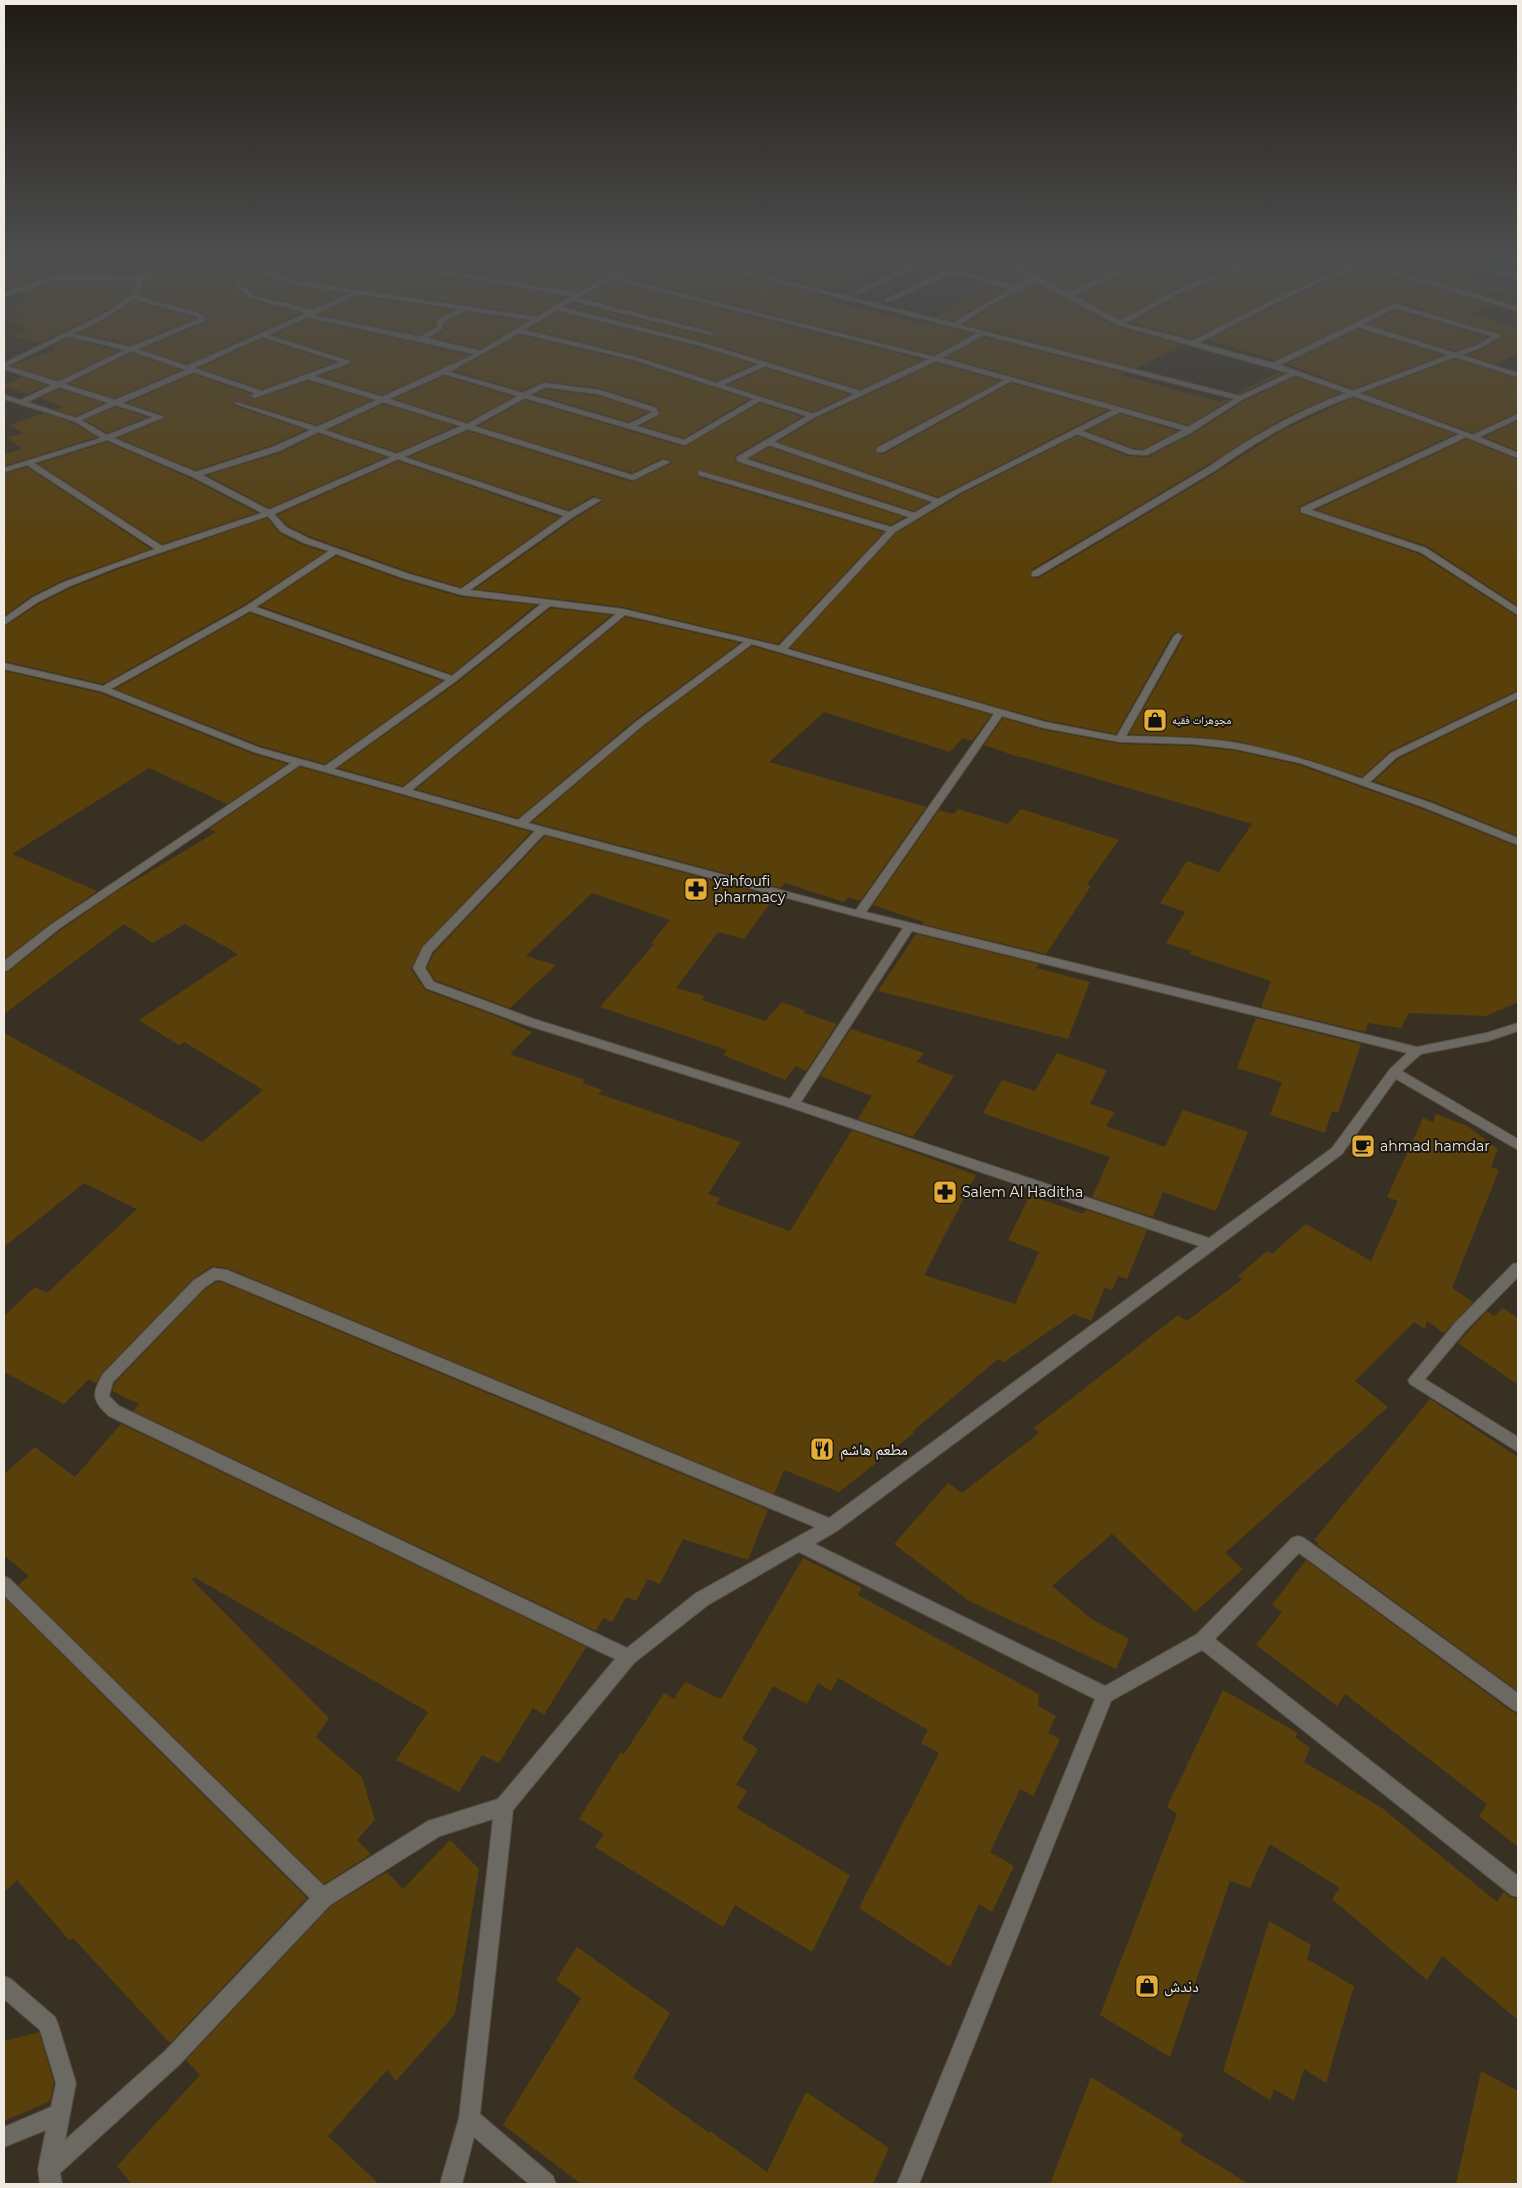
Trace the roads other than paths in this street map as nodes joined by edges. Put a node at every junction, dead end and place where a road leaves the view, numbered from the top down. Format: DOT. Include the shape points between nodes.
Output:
graph roads {
  1 [pos="19,358"];
  2 [pos="113,358"];
  3 [pos="158,358"];
  4 [pos="213,358"];
  5 [pos="335,358"];
  6 [pos="471,358"];
  7 [pos="630,358"];
  8 [pos="745,358"];
  9 [pos="932,358"];
  10 [pos="1085,358"];
  11 [pos="1247,358"];
  12 [pos="1288,358"];
  13 [pos="1445,358"];
  14 [pos="1463,358"];
  15 [pos="935,359"];
  16 [pos="764,364"];
  17 [pos="1274,365"];
  18 [pos="4,366"];
  19 [pos="190,369"];
  20 [pos="443,372"];
  21 [pos="1296,372"];
  22 [pos="1518,375"];
  23 [pos="310,377"];
  24 [pos="1011,379"];
  25 [pos="717,385"];
  26 [pos="57,386"];
  27 [pos="261,393"];
  28 [pos="862,394"];
  29 [pos="1352,394"];
  30 [pos="523,395"];
  31 [pos="4,397"];
  32 [pos="1241,398"];
  33 [pos="384,399"];
  34 [pos="759,399"];
  35 [pos="22,402"];
  36 [pos="117,403"];
  37 [pos="1120,409"];
  38 [pos="813,416"];
  39 [pos="1518,416"];
  40 [pos="76,420"];
  41 [pos="468,426"];
  42 [pos="629,427"];
  43 [pos="319,430"];
  44 [pos="1189,430"];
  45 [pos="1077,432"];
  46 [pos="1470,436"];
  47 [pos="107,438"];
  48 [pos="769,443"];
  49 [pos="880,450"];
  50 [pos="1518,456"];
  51 [pos="399,457"];
  52 [pos="666,462"];
  53 [pos="29,463"];
  54 [pos="4,470"];
  55 [pos="702,473"];
  56 [pos="196,475"];
  57 [pos="597,500"];
  58 [pos="940,502"];
  59 [pos="269,513"];
  60 [pos="570,515"];
  61 [pos="915,516"];
  62 [pos="892,530"];
  63 [pos="162,549"];
  64 [pos="333,552"];
  65 [pos="1035,574"];
  66 [pos="462,592"];
  67 [pos="548,603"];
  68 [pos="249,608"];
  69 [pos="623,612"];
  70 [pos="1518,612"];
  71 [pos="4,622"];
  72 [pos="1178,636"];
  73 [pos="751,641"];
  74 [pos="781,650"];
  75 [pos="4,666"];
  76 [pos="453,679"];
  77 [pos="104,689"];
  78 [pos="1518,695"];
  79 [pos="999,713"];
  80 [pos="1120,740"];
  81 [pos="298,762"];
  82 [pos="326,770"];
  83 [pos="1364,782"];
  84 [pos="405,792"];
  85 [pos="520,824"];
  86 [pos="542,830"];
  87 [pos="1518,842"];
  88 [pos="859,914"];
  89 [pos="909,926"];
  90 [pos="4,967"];
  91 [pos="1518,1028"];
  92 [pos="1417,1051"];
  93 [pos="1394,1072"];
  94 [pos="793,1104"];
  95 [pos="1518,1145"];
  96 [pos="1210,1244"];
  97 [pos="1518,1268"];
  98 [pos="1518,1445"];
  99 [pos="831,1526"];
  100 [pos="799,1544"];
  101 [pos="4,1584"];
  102 [pos="1203,1640"];
  103 [pos="628,1657"];
  104 [pos="1105,1695"];
  105 [pos="1518,1703"];
  106 [pos="504,1806"];
  107 [pos="1518,1888"];
  108 [pos="323,1898"];
  109 [pos="4,1986"];
  110 [pos="61,2113"];
  111 [pos="469,2118"];
  112 [pos="4,2137"];
  113 [pos="50,2177"];
  114 [pos="451,2184"];
  115 [pos="545,2184"];
  116 [pos="908,2184"];
  1 -- 18 [label="street"];
  2 -- 26 [label="street"];
  3 -- 19 [label="street"];
  4 -- 19 [label="street"];
  5 -- 23 [label="street" via="347,362"];
  6 -- 20 [label="street"];
  7 -- 25 [label="street"];
  8 -- 16 [label="street"];
  9 -- 15 [label="street"];
  10 -- 32 [label="street"];
  11 -- 17 [label="street"];
  12 -- 17 [label="street"];
  13 -- 29 [label="street"];
  14 -- 22 [label="street"];
  15 -- 24 [label="street"];
  15 -- 28 [label="street"];
  16 -- 25 [label="street"];
  16 -- 28 [label="street"];
  17 -- 21 [label="street"];
  18 -- 26 [label="street"];
  19 -- 27 [label="street"];
  19 -- 36 [label="street"];
  20 -- 30 [label="street"];
  20 -- 33 [label="street"];
  21 -- 29 [label="street"];
  21 -- 32 [label="street"];
  23 -- 27 [label="street"];
  23 -- 33 [label="street"];
  24 -- 37 [label="street"];
  24 -- 49 [label="street"];
  25 -- 34 [label="street"];
  26 -- 35 [label="street"];
  26 -- 36 [label="street"];
  27 -- 43 [label="street" via="238,403"];
  28 -- 38 [label="street"];
  29 -- 46 [label="street"];
  29 -- 65 [label="street" via="1280,425"];
  30 -- 41 [label="street"];
  30 -- 42 [label="street"];
  30 -- 42 [label="street" via="544,385 581,389 654,409 657,413"];
  31 -- 35 [label="street"];
  32 -- 44 [label="street"];
  33 -- 41 [label="street"];
  33 -- 43 [label="street"];
  34 -- 38 [label="street"];
  34 -- 42 [label="street" via="685,442"];
  35 -- 40 [label="street"];
  36 -- 40 [label="street"];
  36 -- 47 [label="street" via="160,417"];
  37 -- 44 [label="street"];
  37 -- 45 [label="street"];
  38 -- 48 [label="street"];
  39 -- 46 [label="street"];
  40 -- 47 [label="street"];
  41 -- 51 [label="street"];
  41 -- 52 [label="street" via="633,478"];
  43 -- 51 [label="street"];
  43 -- 56 [label="street" via="276,449"];
  44 -- 45 [label="street" via="1138,453"];
  45 -- 58 [label="street"];
  46 -- 50 [label="street"];
  46 -- 70 [label="street" via="1304,510 1423,550"];
  47 -- 53 [label="street"];
  47 -- 56 [label="street"];
  48 -- 58 [label="street"];
  48 -- 61 [label="street" via="740,459"];
  51 -- 59 [label="street"];
  51 -- 60 [label="street"];
  53 -- 54 [label="street"];
  53 -- 63 [label="street"];
  55 -- 62 [label="street"];
  56 -- 59 [label="street"];
  57 -- 60 [label="street"];
  58 -- 61 [label="street"];
  59 -- 63 [label="street"];
  59 -- 64 [label="street" via="283,529"];
  60 -- 66 [label="street"];
  61 -- 62 [label="street"];
  62 -- 74 [label="street"];
  63 -- 71 [label="street" via="67,584 35,600"];
  64 -- 66 [label="street"];
  64 -- 68 [label="street"];
  66 -- 67 [label="street"];
  67 -- 69 [label="street"];
  67 -- 76 [label="street"];
  68 -- 76 [label="street"];
  68 -- 77 [label="street"];
  69 -- 73 [label="street"];
  69 -- 84 [label="street"];
  72 -- 80 [label="street"];
  73 -- 74 [label="street"];
  73 -- 85 [label="street" via="640,723"];
  74 -- 79 [label="street"];
  75 -- 77 [label="street"];
  76 -- 82 [label="street"];
  77 -- 81 [label="street" via="257,750"];
  78 -- 83 [label="street" via="1394,755"];
  79 -- 80 [label="street"];
  79 -- 88 [label="street"];
  80 -- 83 [label="street" via="1193,741 1236,746 1303,761"];
  81 -- 82 [label="street"];
  81 -- 90 [label="street" via="56,926"];
  82 -- 84 [label="street"];
  83 -- 87 [label="street"];
  84 -- 85 [label="street"];
  85 -- 86 [label="street"];
  86 -- 88 [label="street"];
  86 -- 94 [label="street" via="427,950 418,968 430,985 530,1022"];
  88 -- 89 [label="street"];
  89 -- 92 [label="street"];
  89 -- 94 [label="street"];
  91 -- 92 [label="street"];
  92 -- 93 [label="street"];
  93 -- 95 [label="street"];
  93 -- 96 [label="street" via="1337,1150"];
  94 -- 96 [label="street"];
  96 -- 99 [label="street"];
  97 -- 98 [label="street" via="1445,1342 1414,1380"];
  99 -- 100 [label="street"];
  99 -- 103 [label="street" via="222,1274 213,1274 200,1284 102,1388 104,1403 114,1411"];
  100 -- 103 [label="street" via="702,1599"];
  100 -- 104 [label="street"];
  101 -- 108 [label="street"];
  102 -- 104 [label="street"];
  102 -- 105 [label="street" via="1298,1543"];
  102 -- 107 [label="street"];
  103 -- 106 [label="street"];
  104 -- 116 [label="street"];
  106 -- 108 [label="street" via="435,1828"];
  106 -- 111 [label="street"];
  108 -- 113 [label="street" via="172,2058"];
  109 -- 110 [label="street" via="48,2024 66,2083"];
  110 -- 112 [label="street"];
  110 -- 113 [label="street"];
  111 -- 114 [label="street"];
  111 -- 115 [label="street"];
}
